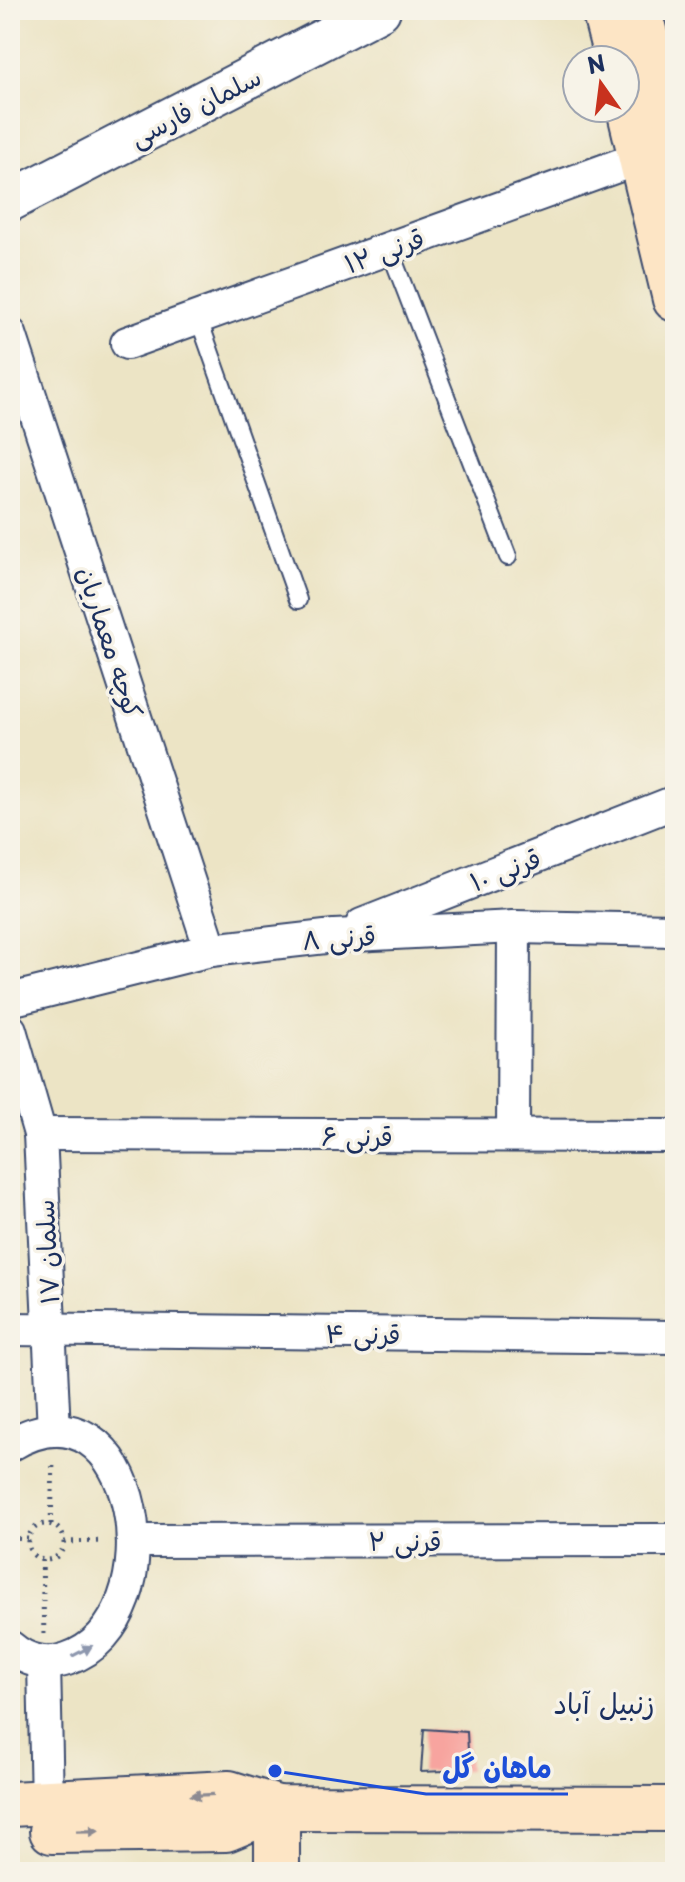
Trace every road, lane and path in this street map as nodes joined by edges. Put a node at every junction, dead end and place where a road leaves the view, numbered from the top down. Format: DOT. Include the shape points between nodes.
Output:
graph roads {
  1 [pos="380,10"];
  2 [pos="604,10"];
  3 [pos="639,10"];
  4 [pos="613,44"];
  5 [pos="641,123"];
  6 [pos="658,156"];
  7 [pos="10,201"];
  8 [pos="389,248"];
  9 [pos="675,299"];
  10 [pos="198,317"];
  11 [pos="10,334"];
  12 [pos="127,343"];
  13 [pos="508,557"];
  14 [pos="298,600"];
  15 [pos="675,802"];
  16 [pos="514,927"];
  17 [pos="675,930"];
  18 [pos="334,936"];
  19 [pos="211,950"];
  20 [pos="10,1000"];
  21 [pos="10,1030"];
  22 [pos="21,1105"];
  23 [pos="40,1134"];
  24 [pos="513,1135"];
  25 [pos="675,1136"];
  26 [pos="10,1329"];
  27 [pos="50,1329"];
  28 [pos="675,1337"];
  29 [pos="54,1430"];
  30 [pos="10,1445"];
  31 [pos="51,1524"];
  32 [pos="10,1538"];
  33 [pos="28,1539"];
  34 [pos="675,1540"];
  35 [pos="134,1541"];
  36 [pos="42,1560"];
  37 [pos="10,1647"];
  38 [pos="44,1663"];
  39 [pos="29,1804"];
  40 [pos="277,1808"];
  41 [pos="675,1809"];
  42 [pos="10,1832"];
  43 [pos="277,1872"];
  1 -- 7 [label="street, سلمان فارسی"];
  2 -- 4 [label="main road"];
  3 -- 6 [label="main road"];
  5 -- 6 [label="main road"];
  6 -- 8 [label="street, قرنی ۱۲"];
  6 -- 9 [label="main road"];
  8 -- 10 [label="street, قرنی ۱۲"];
  8 -- 13 [label="lane"];
  10 -- 12 [label="street, قرنی ۱۲"];
  10 -- 14 [label="lane"];
  11 -- 19 [label="street, کوچه معماریان"];
  15 -- 18 [label="street, قرنی ۱۰"];
  16 -- 17 [label="street, قرنی ۸"];
  16 -- 18 [label="street, قرنی ۸"];
  16 -- 24 [label="street"];
  18 -- 19 [label="street, قرنی ۸"];
  19 -- 20 [label="street, قرنی ۸"];
  21 -- 22 [label="street, سلمان ۱۷"];
  22 -- 23 [label="street, سلمان ۱۷"];
  23 -- 24 [label="street, قرنی ۶"];
  23 -- 27 [label="street, سلمان ۱۷"];
  24 -- 25 [label="street, قرنی ۶"];
  26 -- 27 [label="street, قرنی ۴"];
  27 -- 28 [label="street, قرنی ۴"];
  27 -- 29 [label="street, سلمان ۱۷"];
  29 -- 30 [label="street" via="35,1431"];
  29 -- 31 [label="path"];
  29 -- 35 [label="street" via="89,1439 108,1455 121,1478"];
  31 -- 33 [label="path" via="40,1524"];
  31 -- 36 [label="path" via="61,1531 64,1542 53,1559"];
  32 -- 33 [label="path"];
  33 -- 36 [label="path" via="29,1548"];
  34 -- 35 [label="street, قرنی ۲"];
  38 -- 35 [label="street, one-way" via="75,1656 108,1630 129,1578"];
  36 -- 38 [label="path"];
  37 -- 38 [label="street"];
  38 -- 39 [label="street"];
  40 -- 39 [label="main road, one-way" via="229,1793"];
  40 -- 41 [label="main road"];
  42 -- 40 [label="main road, one-way" via="226,1829"];
  40 -- 43 [label="main road"];
}
